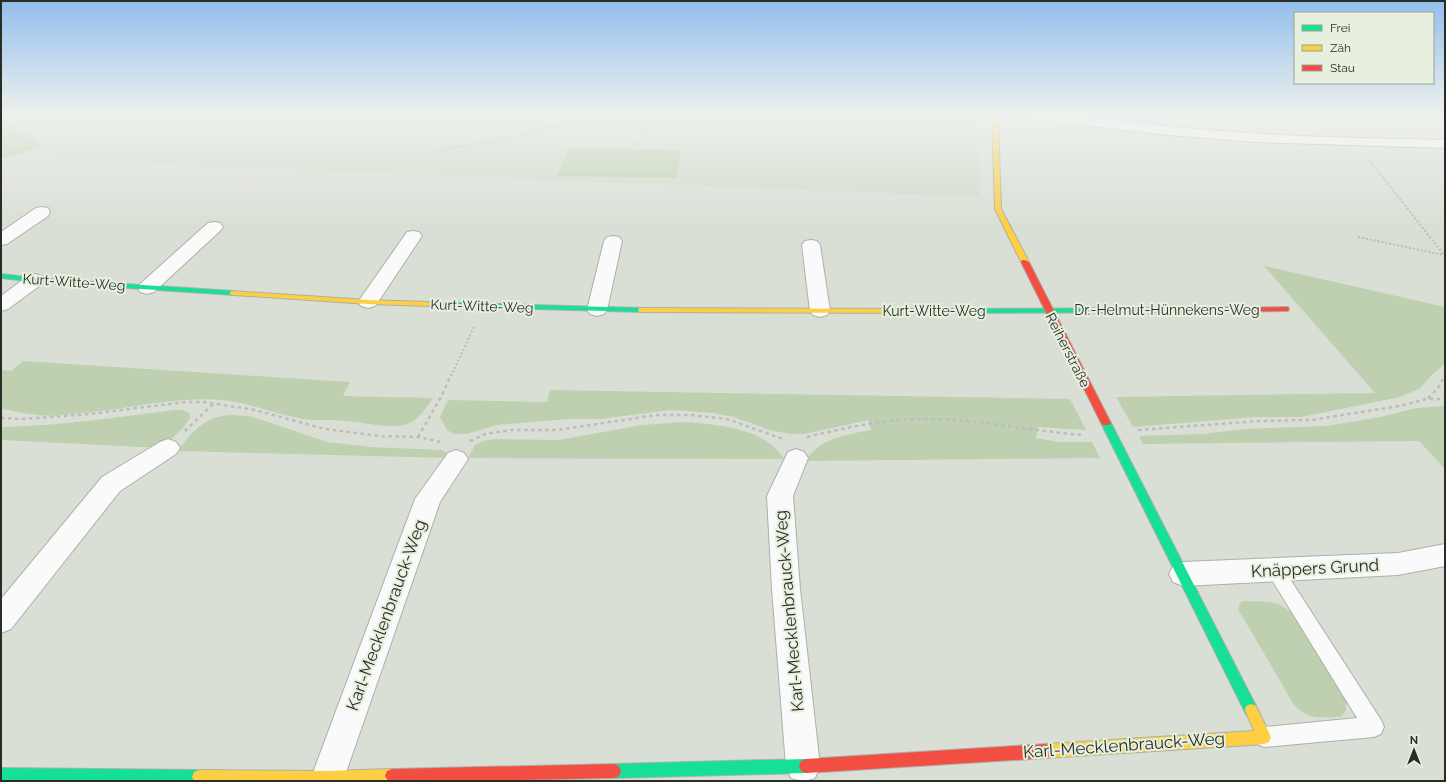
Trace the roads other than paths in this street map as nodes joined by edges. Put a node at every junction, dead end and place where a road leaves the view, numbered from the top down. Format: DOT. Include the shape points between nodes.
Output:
graph roads {
  1 [pos="996,151"];
  2 [pos="42,212"];
  3 [pos="214,227"];
  4 [pos="413,236"];
  5 [pos="1,240"];
  6 [pos="613,241"];
  7 [pos="811,245"];
  8 [pos="1,276"];
  9 [pos="35,280"];
  10 [pos="147,288"];
  11 [pos="368,302"];
  12 [pos="1,305"];
  13 [pos="1285,309"];
  14 [pos="597,310"];
  15 [pos="820,311"];
  16 [pos="1048,311"];
  17 [pos="795,445"];
  18 [pos="168,448"];
  19 [pos="456,448"];
  20 [pos="1445,555"];
  21 [pos="1275,570"];
  22 [pos="1183,574"];
  23 [pos="1,620"];
  24 [pos="1264,737"];
  25 [pos="803,766"];
  26 [pos="1,775"];
  27 [pos="328,778"];
  1 -- 16 [label="street, Reiherstraße" via="998,209"];
  2 -- 5 [label="street"];
  3 -- 10 [label="street"];
  4 -- 11 [label="street"];
  6 -- 14 [label="street"];
  7 -- 15 [label="street"];
  8 -- 9 [label="street, Kurt-Witte-Weg"];
  9 -- 10 [label="street, Kurt-Witte-Weg"];
  9 -- 12 [label="street"];
  10 -- 11 [label="street, Kurt-Witte-Weg"];
  11 -- 14 [label="street, Kurt-Witte-Weg"];
  13 -- 16 [label="street, Dr.-Helmut-Hünnekens-Weg"];
  14 -- 15 [label="street, Kurt-Witte-Weg"];
  15 -- 16 [label="street, Kurt-Witte-Weg"];
  16 -- 22 [label="street, Reiherstraße"];
  17 -- 25 [label="street, Karl-Mecklenbrauck-Weg" via="780,496"];
  18 -- 23 [label="street" via="111,484"];
  19 -- 27 [label="street, Karl-Mecklenbrauck-Weg" via="428,499"];
  20 -- 21 [label="street, Knäppers Grund" via="1398,564"];
  21 -- 22 [label="street, Knäppers Grund"];
  21 -- 24 [label="lane" via="1374,727"];
  22 -- 24 [label="street"];
  24 -- 25 [label="street, Karl-Mecklenbrauck-Weg"];
  25 -- 27 [label="street, Karl-Mecklenbrauck-Weg"];
  26 -- 27 [label="street, Karl-Mecklenbrauck-Weg"];
}
